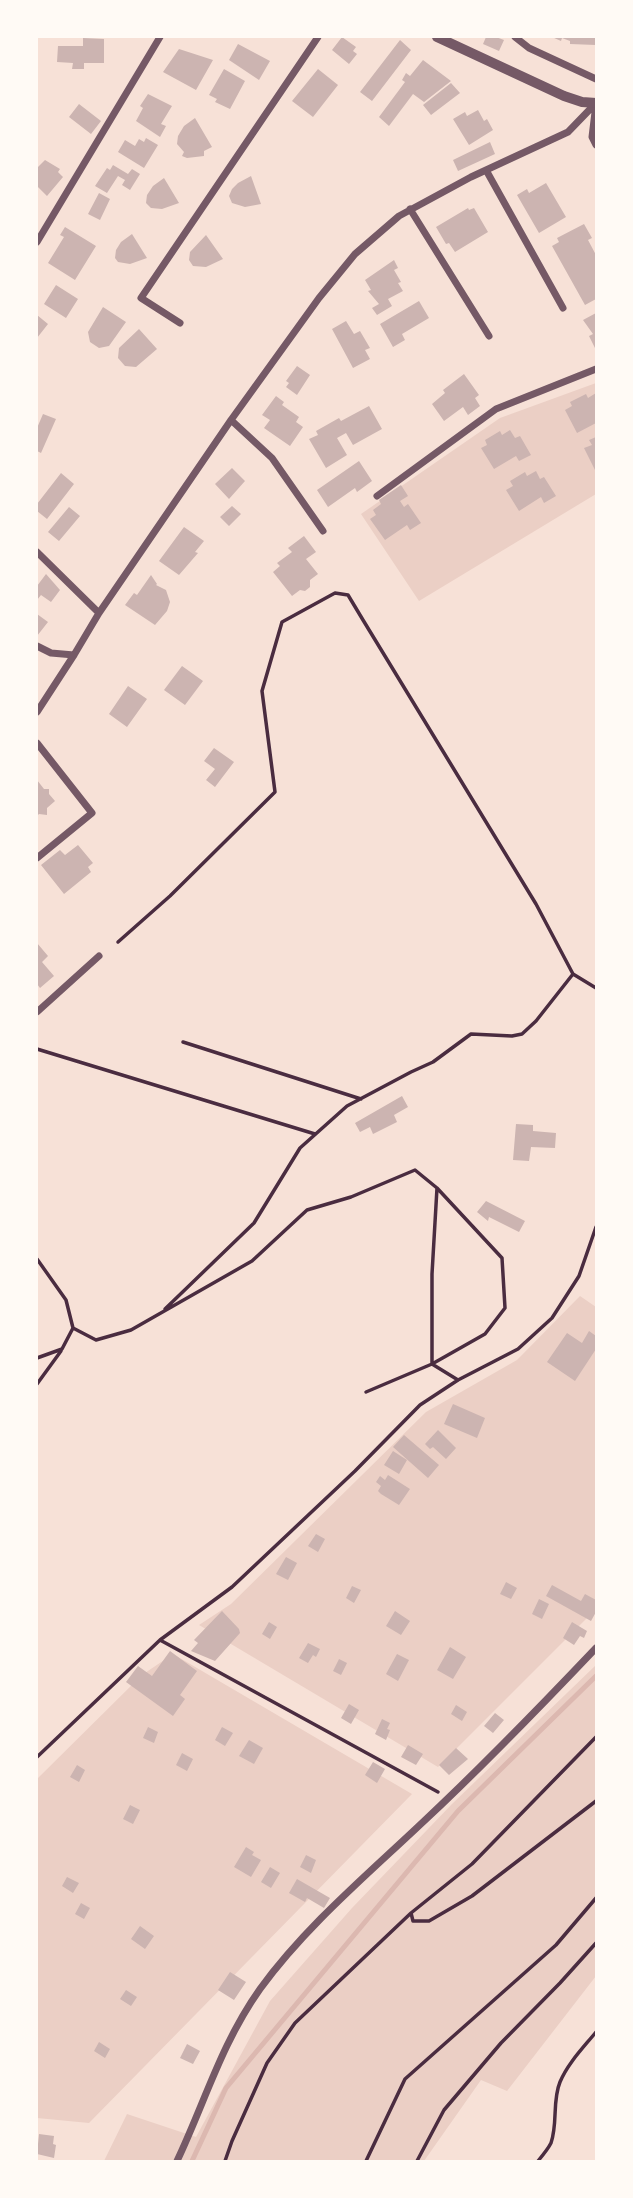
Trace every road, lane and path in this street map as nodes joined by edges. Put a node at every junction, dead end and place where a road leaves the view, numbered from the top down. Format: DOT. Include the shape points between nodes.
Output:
graph roads {
  1 [pos="160,37"];
  2 [pos="318,37"];
  3 [pos="438,37"];
  4 [pos="515,37"];
  5 [pos="596,79"];
  6 [pos="596,103"];
  7 [pos="596,145"];
  8 [pos="486,170"];
  9 [pos="411,209"];
  10 [pos="37,242"];
  11 [pos="562,308"];
  12 [pos="180,323"];
  13 [pos="489,336"];
  14 [pos="596,369"];
  15 [pos="231,420"];
  16 [pos="377,496"];
  17 [pos="323,531"];
  18 [pos="37,552"];
  19 [pos="99,612"];
  20 [pos="37,646"];
  21 [pos="74,654"];
  22 [pos="37,712"];
  23 [pos="37,743"];
  24 [pos="37,858"];
  25 [pos="118,942"];
  26 [pos="99,956"];
  27 [pos="573,974"];
  28 [pos="596,988"];
  29 [pos="37,1012"];
  30 [pos="183,1042"];
  31 [pos="37,1049"];
  32 [pos="361,1098"];
  33 [pos="315,1134"];
  34 [pos="437,1188"];
  35 [pos="596,1227"];
  36 [pos="37,1259"];
  37 [pos="160,1313"];
  38 [pos="73,1328"];
  39 [pos="62,1349"];
  40 [pos="37,1359"];
  41 [pos="432,1364"];
  42 [pos="458,1380"];
  43 [pos="37,1384"];
  44 [pos="366,1392"];
  45 [pos="160,1640"];
  46 [pos="596,1648"];
  47 [pos="596,1737"];
  48 [pos="37,1756"];
  49 [pos="449,1798"];
  50 [pos="596,1801"];
  51 [pos="596,1898"];
  52 [pos="411,1913"];
  53 [pos="596,1943"];
  54 [pos="596,2032"];
  55 [pos="177,2161"];
  56 [pos="225,2161"];
  57 [pos="366,2161"];
  58 [pos="417,2161"];
  59 [pos="538,2161"];
  1 -- 10 [label="street"];
  2 -- 12 [label="street" via="141,298"];
  3 -- 6 [label="street" via="564,96"];
  4 -- 5 [label="street"];
  6 -- 7 [label="street" via="592,137"];
  6 -- 8 [label="street" via="568,132"];
  8 -- 9 [label="street"];
  8 -- 11 [label="street"];
  9 -- 13 [label="street"];
  9 -- 15 [label="street" via="355,254"];
  14 -- 16 [label="street" via="496,409"];
  15 -- 17 [label="street" via="272,458"];
  15 -- 19 [label="street"];
  18 -- 19 [label="street"];
  19 -- 21 [label="street"];
  20 -- 21 [label="street" via="51,653"];
  21 -- 22 [label="street"];
  23 -- 24 [label="street" via="92,813"];
  25 -- 27 [label="path" via="275,792 262,691 282,622 335,593 348,595 358,611 536,904"];
  26 -- 29 [label="street"];
  27 -- 28 [label="path"];
  27 -- 32 [label="path" via="522,1034 471,1034 433,1062"];
  30 -- 32 [label="path"];
  31 -- 33 [label="path"];
  32 -- 33 [label="path"];
  33 -- 37 [label="path" via="300,1148 254,1223"];
  34 -- 37 [label="path" via="415,1170 307,1210 252,1261"];
  34 -- 41 [label="path"];
  34 -- 41 [label="path" via="502,1258 505,1308 485,1334"];
  35 -- 42 [label="path" via="579,1276 552,1318 519,1349"];
  36 -- 38 [label="path" via="66,1300"];
  37 -- 38 [label="path" via="131,1330 96,1340"];
  38 -- 39 [label="path"];
  39 -- 40 [label="path"];
  39 -- 43 [label="path"];
  41 -- 42 [label="path"];
  41 -- 44 [label="path"];
  42 -- 45 [label="path" via="420,1405 232,1587"];
  45 -- 48 [label="path"];
  45 -- 49 [label="path"];
  46 -- 49 [label="street"];
  47 -- 52 [label="path" via="472,1864"];
  49 -- 55 [label="street" via="313,1926 259,1991 215,2069"];
  50 -- 52 [label="path" via="472,1896 429,1921 412,1922"];
  51 -- 57 [label="path" via="556,1945 405,2079"];
  52 -- 56 [label="path" via="295,2023 267,2063"];
  53 -- 58 [label="path" via="444,2110"];
  54 -- 59 [label="path" via="559,2084 550,2145"];
}
